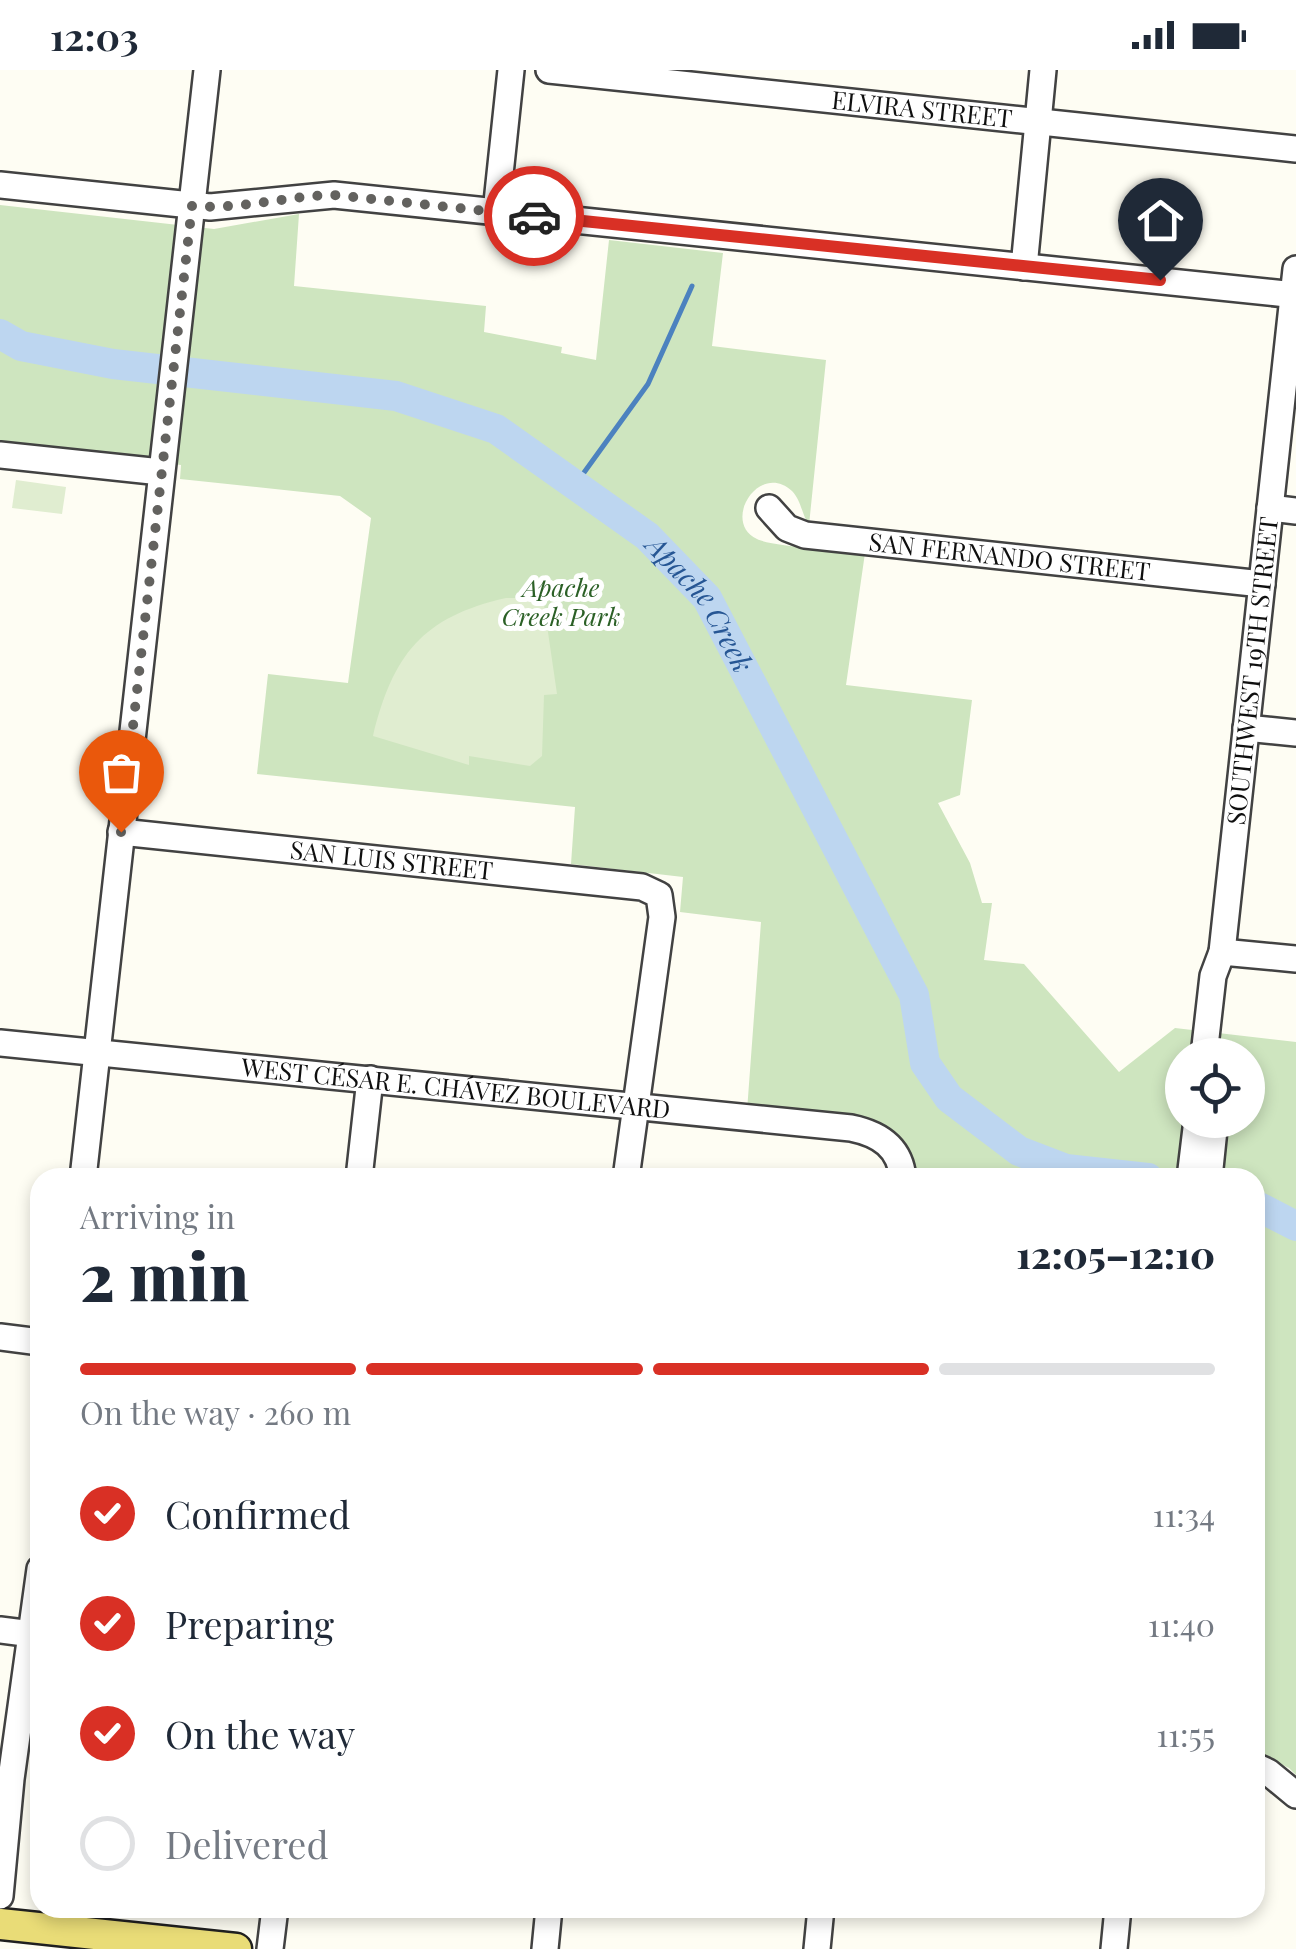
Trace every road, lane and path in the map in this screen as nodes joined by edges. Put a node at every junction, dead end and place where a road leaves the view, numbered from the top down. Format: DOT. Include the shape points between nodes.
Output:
graph roads {
  1 [pos="208,70"];
  2 [pos="510,70"];
  3 [pos="550,70"];
  4 [pos="1043,70"];
  5 [pos="776,82"];
  6 [pos="1039,121"];
  7 [pos="1296,149"];
  8 [pos="0,186"];
  9 [pos="192,206"];
  10 [pos="496,212"];
  11 [pos="1024,267"];
  12 [pos="1295,286"];
  13 [pos="0,455"];
  14 [pos="162,462"];
  15 [pos="769,508"];
  16 [pos="1283,510"];
  17 [pos="1262,584"];
  18 [pos="1246,728"];
  19 [pos="1296,733"];
  20 [pos="121,832"];
  21 [pos="1222,952"];
  22 [pos="1296,959"];
  23 [pos="1206,1038"];
  24 [pos="1224,1038"];
  25 [pos="0,1043"];
  26 [pos="96,1054"];
  27 [pos="370,1080"];
  28 [pos="634,1105"];
  29 [pos="1201,1138"];
  30 [pos="1207,1138"];
  31 [pos="901,1167"];
  32 [pos="85,1168"];
  33 [pos="361,1168"];
  34 [pos="627,1168"];
  35 [pos="1193,1168"];
  36 [pos="1208,1168"];
  37 [pos="0,1338"];
  38 [pos="30,1341"];
  39 [pos="0,1630"];
  40 [pos="30,1633"];
  41 [pos="30,1669"];
  42 [pos="1265,1771"];
  43 [pos="1296,1795"];
  44 [pos="0,1896"];
  45 [pos="274,1918"];
  46 [pos="548,1918"];
  47 [pos="820,1918"];
  48 [pos="1117,1918"];
  49 [pos="0,1924"];
  50 [pos="236,1949"];
  51 [pos="270,1949"];
  52 [pos="544,1949"];
  53 [pos="817,1949"];
  54 [pos="1114,1949"];
  1 -- 9 [label="street"];
  2 -- 10 [label="street"];
  3 -- 5 [label="street, ELVIRA STREET"];
  4 -- 6 [label="street"];
  5 -- 6 [label="street, ELVIRA STREET"];
  6 -- 7 [label="street, ELVIRA STREET"];
  6 -- 11 [label="street"];
  8 -- 9 [label="street"];
  9 -- 10 [label="street" via="334,195"];
  9 -- 14 [label="street"];
  10 -- 11 [label="street"];
  11 -- 12 [label="street"];
  12 -- 16 [label="street, SOUTHWEST 19TH STREET"];
  13 -- 14 [label="street"];
  14 -- 20 [label="street"];
  15 -- 17 [label="street, SAN FERNANDO STREET" via="787,528 805,535"];
  16 -- 17 [label="street, SOUTHWEST 19TH STREET"];
  17 -- 18 [label="street, SOUTHWEST 19TH STREET"];
  18 -- 19 [label="street"];
  18 -- 21 [label="street, SOUTHWEST 19TH STREET"];
  20 -- 26 [label="street"];
  20 -- 28 [label="street, SAN LUIS STREET" via="642,887 659,895 662,917"];
  21 -- 22 [label="street"];
  21 -- 23 [label="street, SOUTHWEST 19TH STREET"];
  21 -- 24 [label="street, SOUTHWEST 19TH STREET" via="1231,968"];
  25 -- 26 [label="street, WEST CÉSAR E. CHÁVEZ BOULEVARD"];
  26 -- 27 [label="street, WEST CÉSAR E. CHÁVEZ BOULEVARD"];
  26 -- 32 [label="street"];
  27 -- 28 [label="street, WEST CÉSAR E. CHÁVEZ BOULEVARD"];
  27 -- 33 [label="street"];
  28 -- 31 [label="street, WEST CÉSAR E. CHÁVEZ BOULEVARD" via="870,1132 889,1144"];
  28 -- 34 [label="street"];
  29 -- 35 [label="street"];
  30 -- 36 [label="street"];
  37 -- 38 [label="street"];
  39 -- 40 [label="street"];
  41 -- 44 [label="street"];
  42 -- 43 [label="street"];
  45 -- 51 [label="street"];
  46 -- 52 [label="street"];
  47 -- 53 [label="street"];
  48 -- 54 [label="street"];
  49 -- 50 [label="main road"];
}
